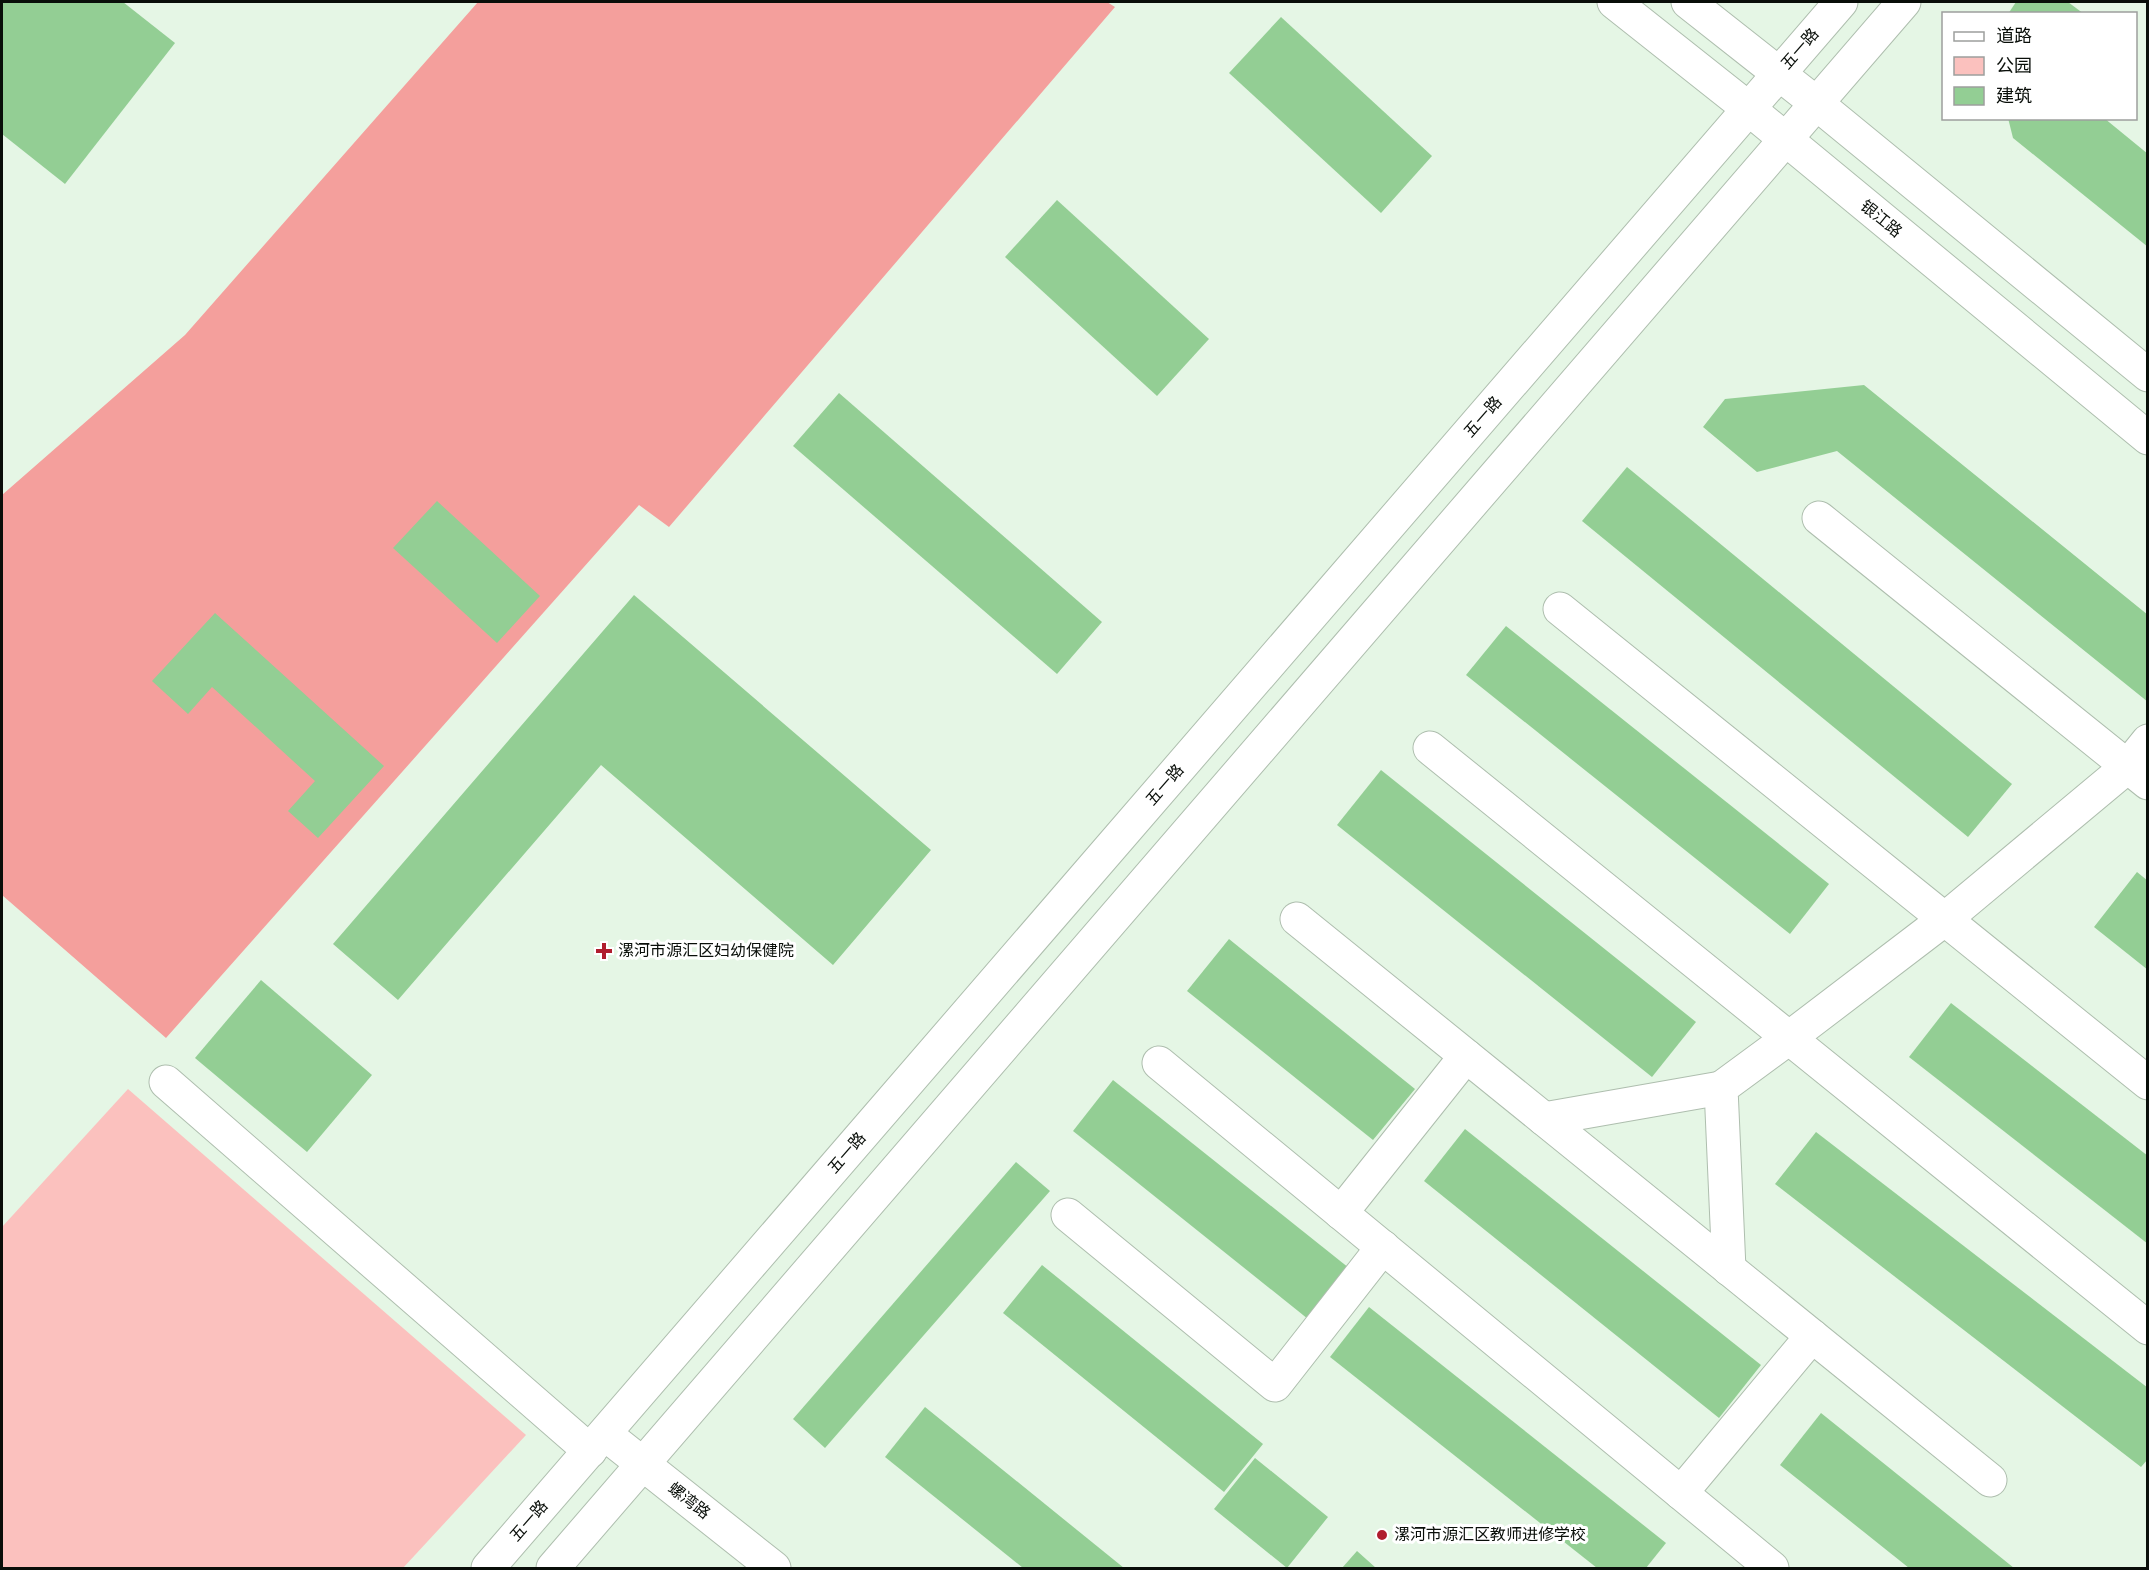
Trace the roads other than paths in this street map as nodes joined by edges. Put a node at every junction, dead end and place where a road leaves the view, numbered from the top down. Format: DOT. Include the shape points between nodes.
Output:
graph roads {
  1 [pos="1614,2"];
  2 [pos="1688,2"];
  3 [pos="1841,2"];
  4 [pos="1904,2"];
  5 [pos="1779,74"];
  6 [pos="1816,103"];
  7 [pos="1749,109"];
  8 [pos="1786,140"];
  9 [pos="2148,375"];
  10 [pos="2148,438"];
  11 [pos="1819,518"];
  12 [pos="1560,609"];
  13 [pos="2148,741"];
  14 [pos="1430,748"];
  15 [pos="2137,775"];
  16 [pos="1945,919"];
  17 [pos="1297,920"];
  18 [pos="1789,1038"];
  19 [pos="1466,1056"];
  20 [pos="1159,1063"];
  21 [pos="166,1082"];
  22 [pos="2148,1083"];
  23 [pos="1721,1088"];
  24 [pos="1544,1119"];
  25 [pos="1341,1213"];
  26 [pos="1068,1215"];
  27 [pos="1383,1247"];
  28 [pos="1729,1269"];
  29 [pos="2148,1328"];
  30 [pos="1812,1336"];
  31 [pos="597,1442"];
  32 [pos="643,1465"];
  33 [pos="1990,1480"];
  34 [pos="1681,1493"];
  35 [pos="488,1569"];
  36 [pos="553,1569"];
  37 [pos="774,1569"];
  38 [pos="1772,1569"];
  1 -- 7 [label="street, 银江路"];
  2 -- 5 [label="street"];
  3 -- 5 [label="street, 五一路"];
  4 -- 6 [label="street"];
  5 -- 6 [label="street"];
  5 -- 7 [label="street, 五一路"];
  6 -- 8 [label="street"];
  6 -- 9 [label="street"];
  7 -- 8 [label="street, 银江路"];
  7 -- 31 [label="street, 五一路"];
  8 -- 10 [label="street, 银江路"];
  8 -- 32 [label="street"];
  11 -- 15 [label="street"];
  12 -- 16 [label="street"];
  13 -- 15 [label="street"];
  14 -- 18 [label="street"];
  15 -- 16 [label="street"];
  16 -- 18 [label="street"];
  16 -- 22 [label="street"];
  17 -- 19 [label="street"];
  18 -- 23 [label="street"];
  18 -- 29 [label="street"];
  19 -- 24 [label="street"];
  19 -- 25 [label="street"];
  20 -- 25 [label="street"];
  21 -- 31 [label="street, 螺湾路"];
  23 -- 24 [label="street"];
  23 -- 28 [label="street"];
  24 -- 28 [label="street"];
  25 -- 27 [label="street"];
  26 -- 27 [label="street" via="1275,1385"];
  27 -- 34 [label="street"];
  28 -- 30 [label="street"];
  30 -- 33 [label="street"];
  30 -- 34 [label="street"];
  31 -- 32 [label="street, 螺湾路"];
  31 -- 35 [label="street, 五一路"];
  32 -- 36 [label="street"];
  32 -- 37 [label="street, 螺湾路"];
  34 -- 38 [label="street"];
}
